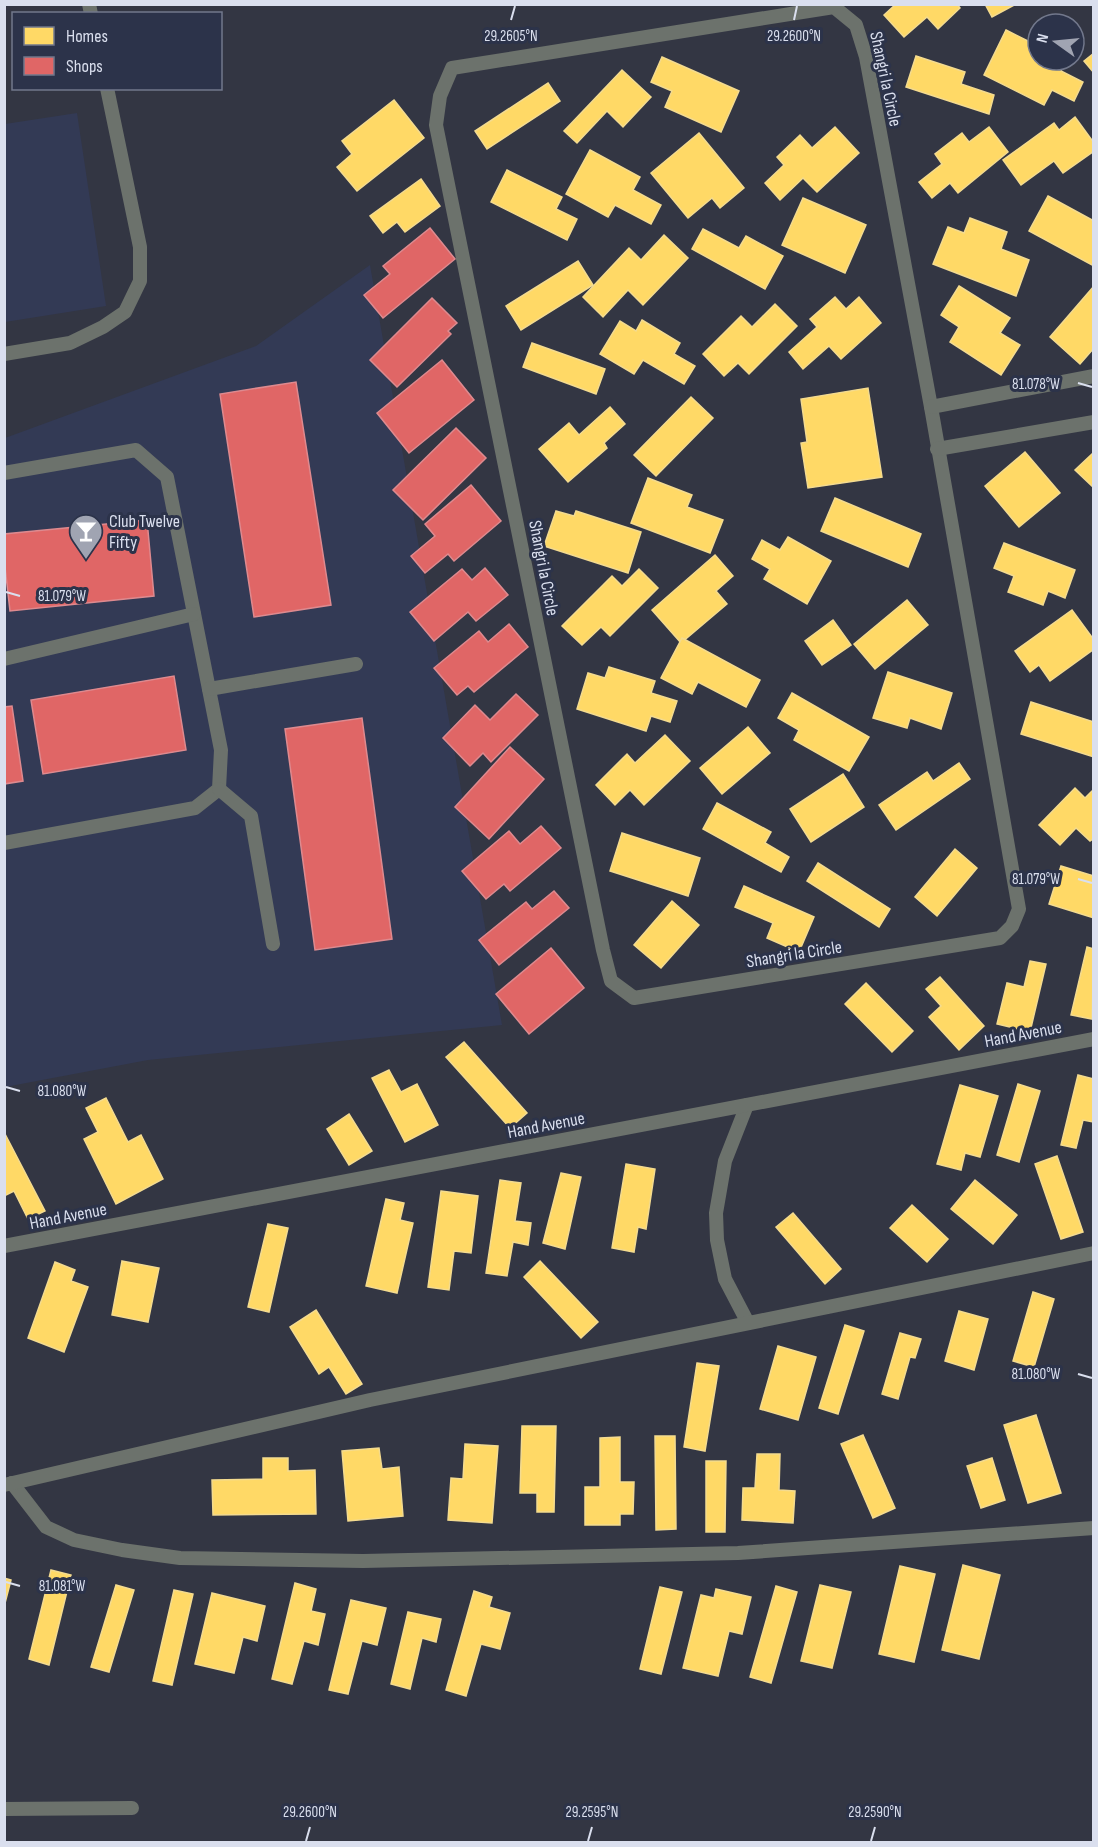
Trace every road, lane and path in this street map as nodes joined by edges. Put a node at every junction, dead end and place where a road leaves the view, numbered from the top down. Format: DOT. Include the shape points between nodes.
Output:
graph roads {
  1 [pos="106,90"];
  2 [pos="4,354"];
  3 [pos="1094,376"];
  4 [pos="931,406"];
  5 [pos="1094,422"];
  6 [pos="937,449"];
  7 [pos="4,473"];
  8 [pos="194,614"];
  9 [pos="4,659"];
  10 [pos="356,664"];
  11 [pos="209,689"];
  12 [pos="219,789"];
  13 [pos="4,843"];
  14 [pos="273,944"];
  15 [pos="1094,1039"];
  16 [pos="747,1105"];
  17 [pos="4,1246"];
  18 [pos="1094,1253"];
  19 [pos="748,1323"];
  20 [pos="8,1484"];
  21 [pos="1094,1528"];
  22 [pos="132,1808"];
  23 [pos="4,1809"];
  1 -- 2 [label="lane" via="140,247 140,281 125,312 103,327 70,343"];
  3 -- 4 [label="lane"];
  4 -- 6 [label="lane, Shangri la Circle"];
  4 -- 6 [label="lane, Shangri la Circle" via="866,57 856,25 834,7 452,68 440,96 436,125 603,950 611,981 634,998 1000,938 1012,926 1019,909"];
  5 -- 6 [label="lane"];
  7 -- 8 [label="lane" via="136,450 167,477"];
  8 -- 9 [label="lane"];
  8 -- 11 [label="lane"];
  10 -- 11 [label="lane"];
  11 -- 12 [label="lane" via="221,750"];
  12 -- 13 [label="lane" via="195,808"];
  12 -- 14 [label="lane" via="250,816"];
  15 -- 16 [label="lane, Hand Avenue"];
  16 -- 17 [label="lane, Hand Avenue"];
  16 -- 19 [label="lane" via="725,1161 716,1213 725,1279"];
  18 -- 19 [label="lane"];
  19 -- 20 [label="lane" via="370,1401"];
  20 -- 21 [label="lane" via="46,1527 74,1540 180,1558 363,1562 738,1553"];
  22 -- 23 [label="lane"];
}
